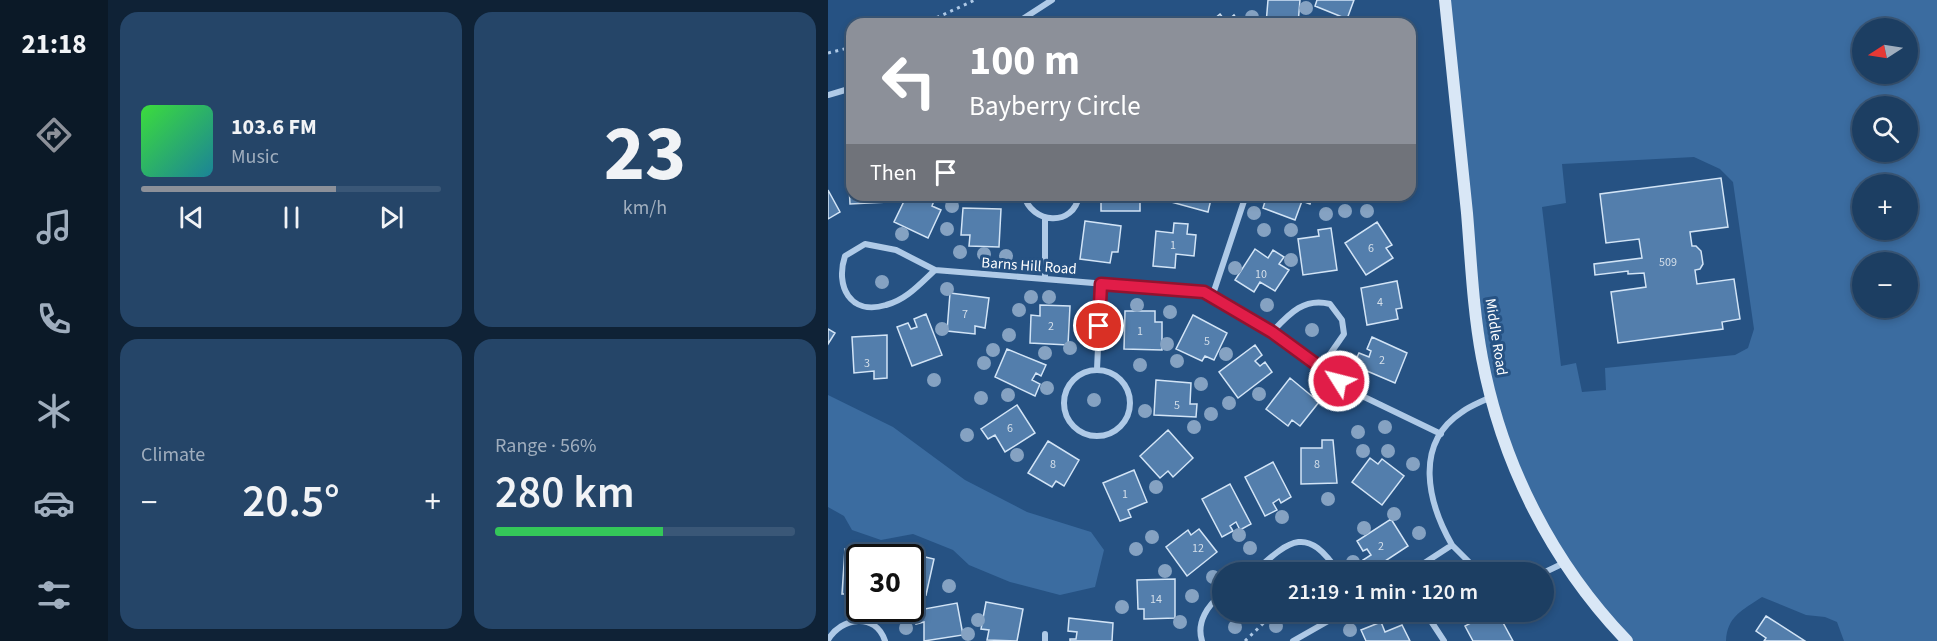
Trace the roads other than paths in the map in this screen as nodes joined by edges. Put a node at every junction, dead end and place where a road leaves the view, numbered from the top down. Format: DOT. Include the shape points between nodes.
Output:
graph roads {
  1 [pos="1052,0"];
  2 [pos="1445,0"];
  3 [pos="1025,18"];
  4 [pos="846,90"];
  5 [pos="828,94"];
  6 [pos="1027,201"];
  7 [pos="1077,201"];
  8 [pos="1244,201"];
  9 [pos="1045,219"];
  10 [pos="935,270"];
  11 [pos="1045,279"];
  12 [pos="1101,284"];
  13 [pos="1212,297"];
  14 [pos="1272,332"];
  15 [pos="1321,367"];
  16 [pos="1097,369"];
  17 [pos="1491,397"];
  18 [pos="1441,434"];
  19 [pos="1452,544"];
  20 [pos="1265,562"];
  21 [pos="1330,562"];
  22 [pos="1425,562"];
  23 [pos="1469,562"];
  24 [pos="1564,563"];
  25 [pos="1554,568"];
  26 [pos="1212,605"];
  27 [pos="1326,622"];
  28 [pos="1432,622"];
  29 [pos="828,640"];
  30 [pos="885,641"];
  31 [pos="1202,641"];
  32 [pos="1293,641"];
  33 [pos="1444,641"];
  34 [pos="1628,641"];
  1 -- 3 [label="street"];
  2 -- 17 [label="street, Middle Road" via="1476,319"];
  4 -- 5 [label="street"];
  6 -- 9 [label="street" via="1034,213"];
  7 -- 9 [label="street" via="1067,215"];
  8 -- 13 [label="street"];
  9 -- 11 [label="street"];
  10 -- 10 [label="street, Barns Hill Road" via="896,250 865,244 845,256 840,270 847,296 870,308 900,299"];
  10 -- 11 [label="street, Barns Hill Road"];
  11 -- 12 [label="street, Barns Hill Road"];
  12 -- 13 [label="street, Barns Hill Road" via="1204,292"];
  12 -- 16 [label="street"];
  13 -- 14 [label="street, Barns Hill Road"];
  14 -- 15 [label="street, Barns Hill Road"];
  14 -- 15 [label="street" via="1297,307 1311,302 1330,304 1342,320 1344,334"];
  15 -- 18 [label="street, Barns Hill Road" via="1358,394"];
  16 -- 16 [label="street" via="1071,382 1064,406 1073,425 1097,436 1121,426 1130,401 1122,380 1111,371"];
  17 -- 18 [label="street" via="1461,412"];
  17 -- 24 [label="street, Middle Road" via="1523,490"];
  18 -- 19 [label="street" via="1429,467 1431,494 1437,519"];
  19 -- 22 [label="street"];
  19 -- 23 [label="street"];
  20 -- 21 [label="street" via="1282,546 1298,542 1318,547"];
  24 -- 25 [label="street"];
  24 -- 34 [label="street, Middle Road" via="1594,605"];
  26 -- 31 [label="street" via="1200,625"];
  27 -- 32 [label="street"];
  28 -- 33 [label="street"];
  29 -- 30 [label="street" via="839,627 859,619 877,626"];
}
